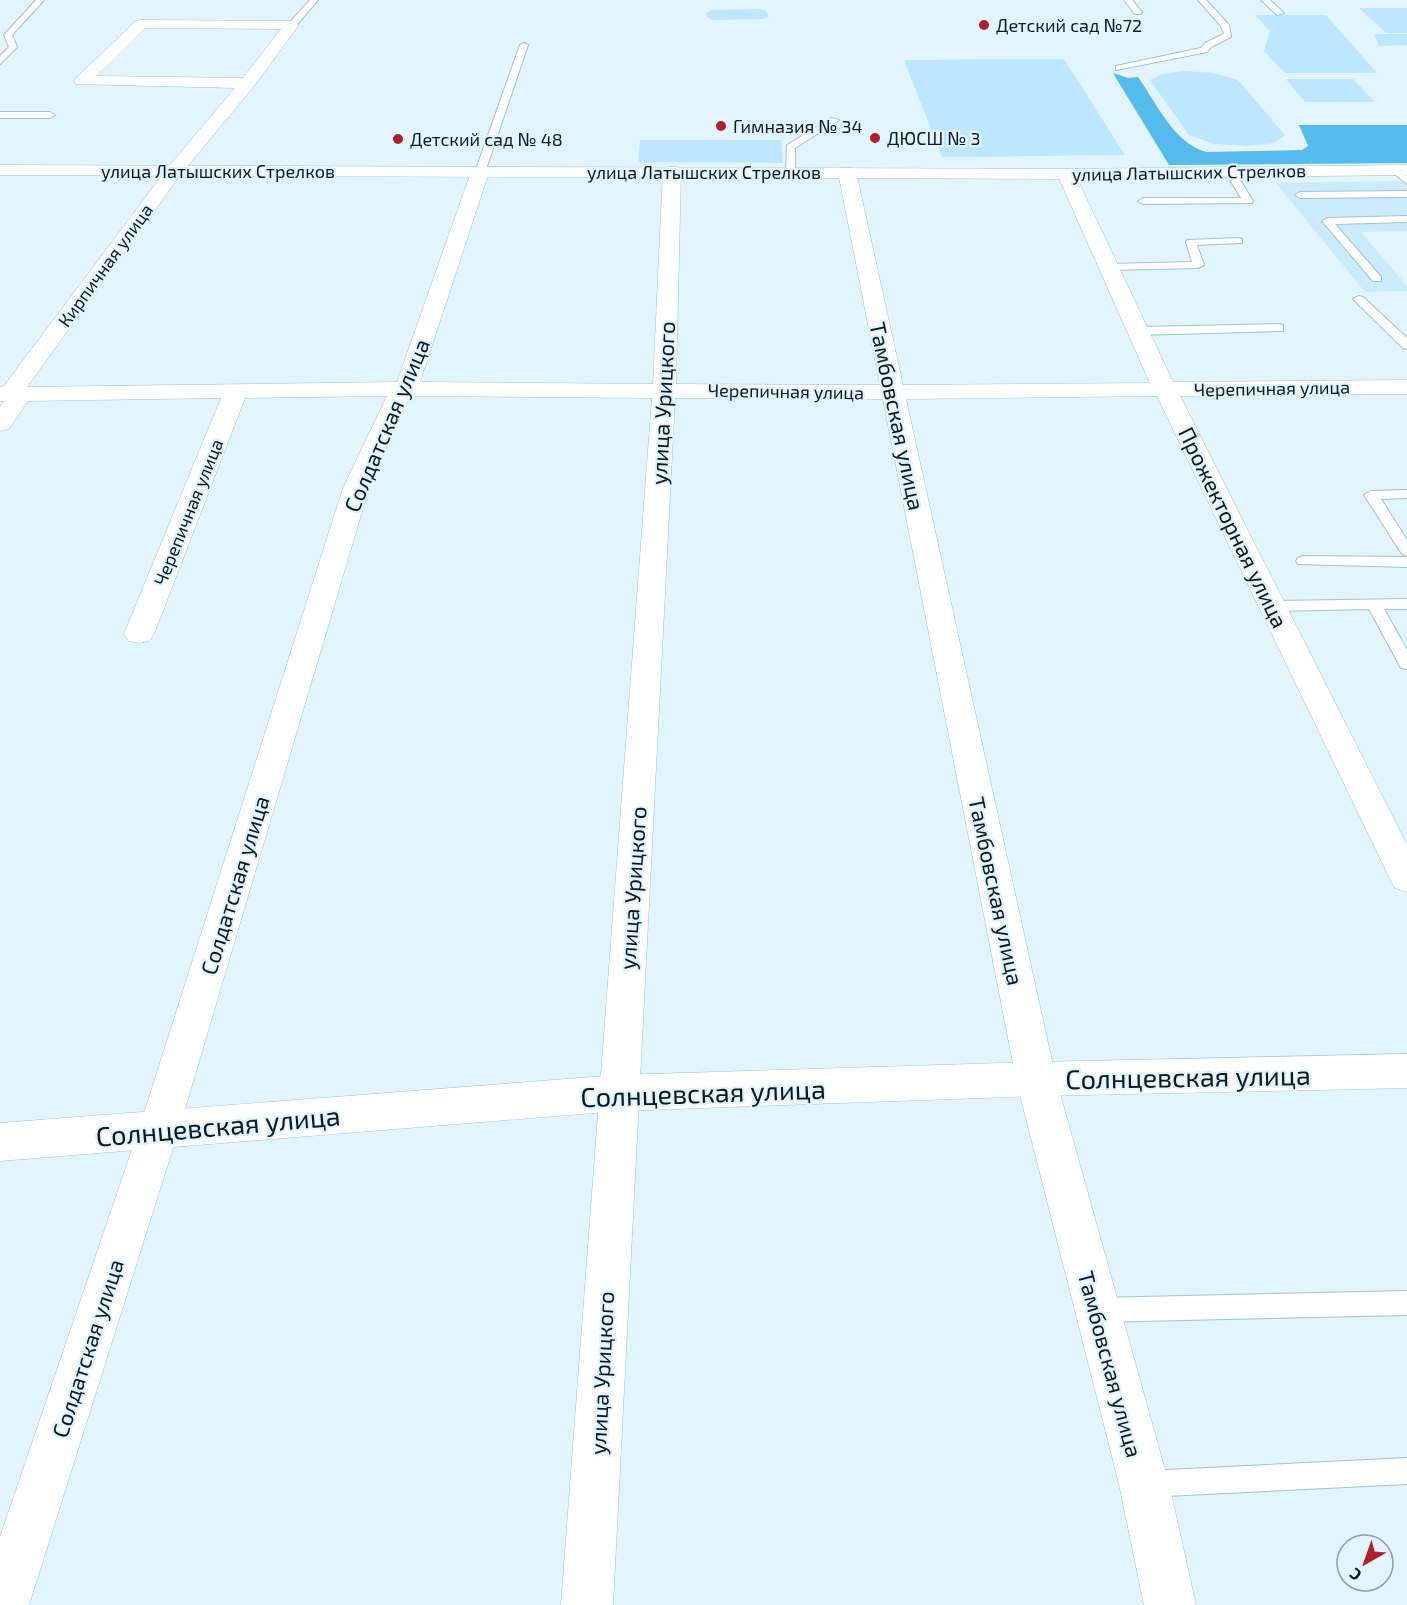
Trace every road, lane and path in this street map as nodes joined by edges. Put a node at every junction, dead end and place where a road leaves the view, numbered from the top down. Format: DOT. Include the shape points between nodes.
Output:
graph roads {
  1 [pos="40,0"];
  2 [pos="314,0"];
  3 [pos="1128,0"];
  4 [pos="1202,0"];
  5 [pos="1265,0"];
  6 [pos="1138,12"];
  7 [pos="1280,13"];
  8 [pos="292,25"];
  9 [pos="524,45"];
  10 [pos="0,61"];
  11 [pos="1119,68"];
  12 [pos="248,83"];
  13 [pos="0,115"];
  14 [pos="50,115"];
  15 [pos="834,120"];
  16 [pos="0,170"];
  17 [pos="175,170"];
  18 [pos="672,171"];
  19 [pos="480,172"];
  20 [pos="790,172"];
  21 [pos="847,172"];
  22 [pos="1230,172"];
  23 [pos="1066,174"];
  24 [pos="1404,174"];
  25 [pos="1407,194"];
  26 [pos="1300,195"];
  27 [pos="1143,201"];
  28 [pos="1407,219"];
  29 [pos="1238,241"];
  30 [pos="1109,267"];
  31 [pos="1377,279"];
  32 [pos="1359,299"];
  33 [pos="1279,328"];
  34 [pos="1139,331"];
  35 [pos="1407,345"];
  36 [pos="1407,387"];
  37 [pos="406,389"];
  38 [pos="1165,389"];
  39 [pos="664,390"];
  40 [pos="236,391"];
  41 [pos="893,392"];
  42 [pos="10,394"];
  43 [pos="0,424"];
  44 [pos="1407,494"];
  45 [pos="1407,551"];
  46 [pos="1303,561"];
  47 [pos="1407,562"];
  48 [pos="1407,604"];
  49 [pos="1374,605"];
  50 [pos="1273,606"];
  51 [pos="139,634"];
  52 [pos="1407,664"];
  53 [pos="1407,879"];
  54 [pos="1407,1071"];
  55 [pos="1036,1079"];
  56 [pos="618,1093"];
  57 [pos="159,1129"];
  58 [pos="0,1143"];
  59 [pos="1407,1304"];
  60 [pos="1096,1310"];
  61 [pos="1407,1471"];
  62 [pos="1144,1484"];
  63 [pos="3,1605"];
  64 [pos="587,1605"];
  65 [pos="1170,1605"];
  1 -- 10 [label="lane" via="8,35 13,47"];
  2 -- 8 [label="lane"];
  3 -- 6 [label="lane"];
  4 -- 11 [label="lane" via="1225,25 1228,35 1204,50"];
  5 -- 7 [label="lane"];
  8 -- 12 [label="street, Кирпичная улица"];
  8 -- 12 [label="street" via="141,24 82,81"];
  9 -- 19 [label="lane"];
  12 -- 17 [label="street, Кирпичная улица"];
  13 -- 14 [label="lane"];
  15 -- 20 [label="lane" via="790,147"];
  16 -- 17 [label="street, улица Латышских Стрелков"];
  17 -- 19 [label="street, улица Латышских Стрелков"];
  17 -- 42 [label="street, Кирпичная улица"];
  18 -- 19 [label="street, улица Латышских Стрелков"];
  18 -- 20 [label="street, улица Латышских Стрелков"];
  18 -- 39 [label="street, улица Урицкого"];
  19 -- 37 [label="street, Солдатская улица"];
  20 -- 21 [label="street, улица Латышских Стрелков"];
  21 -- 23 [label="street, улица Латышских Стрелков"];
  21 -- 41 [label="street, Тамбовская улица"];
  22 -- 23 [label="street, улица Латышских Стрелков"];
  22 -- 24 [label="street, улица Латышских Стрелков"];
  22 -- 27 [label="lane" via="1248,201"];
  23 -- 30 [label="street, Прожекторная улица"];
  25 -- 26 [label="lane"];
  28 -- 31 [label="lane" via="1327,220"];
  29 -- 30 [label="lane" via="1191,242 1198,265"];
  30 -- 34 [label="street, Прожекторная улица"];
  32 -- 35 [label="lane"];
  33 -- 34 [label="lane"];
  34 -- 38 [label="street, Прожекторная улица"];
  36 -- 38 [label="street, Черепичная улица"];
  37 -- 39 [label="street, Черепичная улица"];
  37 -- 40 [label="street, Черепичная улица"];
  37 -- 57 [label="street, Солдатская улица" via="394,403 356,488"];
  38 -- 41 [label="street, Черепичная улица"];
  38 -- 50 [label="street, Прожекторная улица"];
  39 -- 41 [label="street, Черепичная улица"];
  39 -- 56 [label="street, улица Урицкого"];
  40 -- 42 [label="street, Черепичная улица"];
  40 -- 51 [label="street, Черепичная улица"];
  41 -- 55 [label="street, Тамбовская улица"];
  42 -- 43 [label="street"];
  44 -- 45 [label="lane" via="1371,495"];
  46 -- 47 [label="lane"];
  48 -- 49 [label="lane"];
  49 -- 50 [label="lane"];
  49 -- 52 [label="lane"];
  50 -- 53 [label="street, Прожекторная улица"];
  54 -- 55 [label="street, Солнцевская улица"];
  55 -- 56 [label="street, Солнцевская улица"];
  55 -- 60 [label="street, Тамбовская улица"];
  56 -- 57 [label="street, Солнцевская улица"];
  56 -- 64 [label="street, улица Урицкого"];
  57 -- 58 [label="street, Солнцевская улица"];
  57 -- 63 [label="street, Солдатская улица"];
  59 -- 60 [label="lane"];
  60 -- 62 [label="street, Тамбовская улица"];
  61 -- 62 [label="lane"];
  62 -- 65 [label="street, Тамбовская улица"];
}
